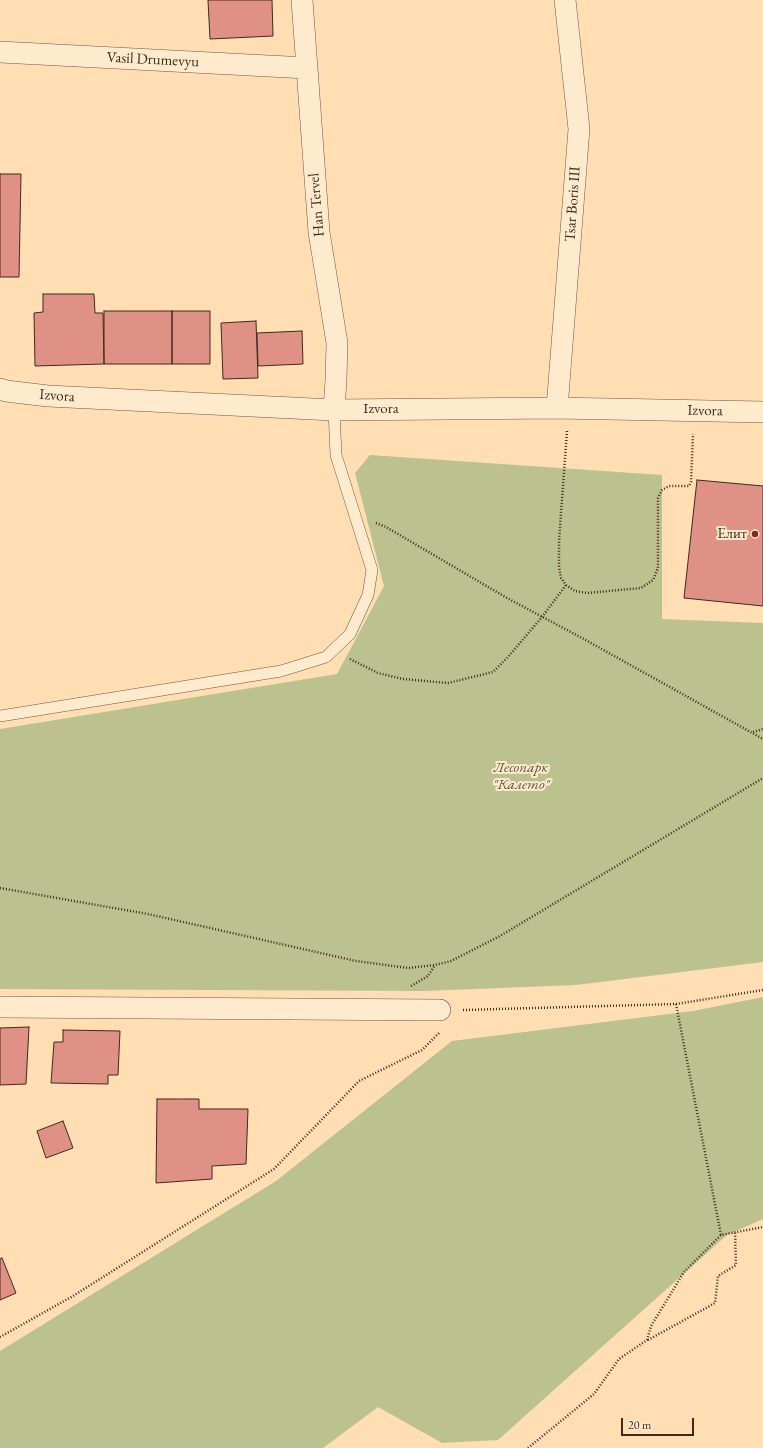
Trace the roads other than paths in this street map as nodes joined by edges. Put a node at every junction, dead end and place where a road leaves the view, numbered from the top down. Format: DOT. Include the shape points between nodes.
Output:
graph roads {
  1 [pos="302,0"];
  2 [pos="565,0"];
  3 [pos="0,52"];
  4 [pos="307,68"];
  5 [pos="0,389"];
  6 [pos="563,408"];
  7 [pos="334,410"];
  8 [pos="763,412"];
  9 [pos="0,716"];
  10 [pos="0,1008"];
  11 [pos="440,1010"];
  1 -- 4 [label="street, Han Tervel"];
  2 -- 6 [label="street, Tsar Boris III" via="579,129"];
  3 -- 4 [label="street, Vasil Drumevyu"];
  4 -- 7 [label="street, Han Tervel" via="319,232 337,343"];
  5 -- 7 [label="street, Izvora" via="48,396"];
  6 -- 7 [label="street, Izvora"];
  6 -- 8 [label="street, Izvora"];
  7 -- 9 [label="lane" via="336,455 372,570 368,595 350,634 336,648 326,657 281,671"];
  10 -- 11 [label="street"];
}
